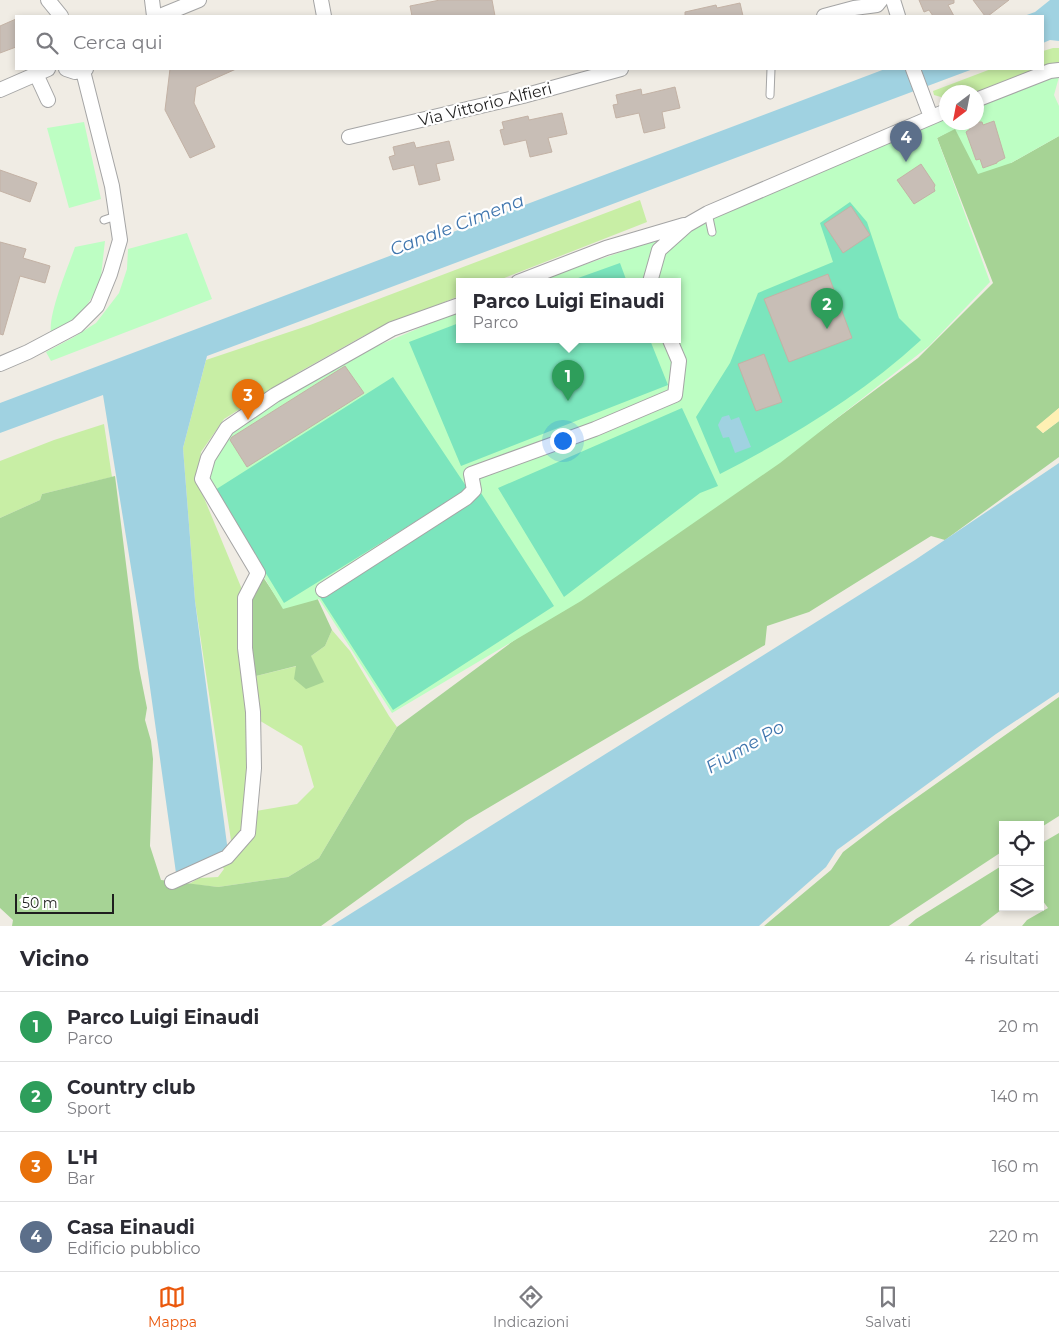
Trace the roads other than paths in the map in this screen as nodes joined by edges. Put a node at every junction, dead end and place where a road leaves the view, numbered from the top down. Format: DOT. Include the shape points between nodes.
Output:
graph roads {
  1 [pos="48,0"];
  2 [pos="152,0"];
  3 [pos="198,0"];
  4 [pos="321,0"];
  5 [pos="881,0"];
  6 [pos="893,0"];
  7 [pos="854,8"];
  8 [pos="59,15"];
  9 [pos="154,15"];
  10 [pos="162,15"];
  11 [pos="324,15"];
  12 [pos="828,15"];
  13 [pos="898,15"];
  14 [pos="69,70"];
  15 [pos="84,70"];
  16 [pos="617,70"];
  17 [pos="773,70"];
  18 [pos="913,70"];
  19 [pos="1059,70"];
  20 [pos="42,71"];
  21 [pos="0,90"];
  22 [pos="770,95"];
  23 [pos="984,97"];
  24 [pos="48,100"];
  25 [pos="939,114"];
  26 [pos="931,117"];
  27 [pos="349,137"];
  28 [pos="708,213"];
  29 [pos="687,224"];
  30 [pos="712,232"];
  31 [pos="528,278"];
  32 [pos="651,278"];
  33 [pos="456,306"];
  34 [pos="671,343"];
  35 [pos="0,364"];
  36 [pos="323,590"];
  37 [pos="172,882"];
  1 -- 8 [label="street"];
  2 -- 9 [label="street"];
  3 -- 10 [label="street"];
  4 -- 11 [label="street"];
  5 -- 7 [label="street" via="877,5"];
  6 -- 13 [label="street"];
  7 -- 12 [label="street"];
  14 -- 15 [label="street"];
  15 -- 35 [label="street" via="110,177 110,218 123,233 97,306 77,326"];
  16 -- 27 [label="street, Via Vittorio Alfieri"];
  17 -- 22 [label="lane"];
  18 -- 26 [label="street"];
  19 -- 23 [label="street"];
  20 -- 21 [label="street"];
  20 -- 24 [label="street"];
  25 -- 26 [label="street"];
  26 -- 28 [label="street"];
  28 -- 29 [label="street"];
  28 -- 30 [label="lane"];
  29 -- 31 [label="street" via="606,248"];
  29 -- 32 [label="street" via="660,250"];
  33 -- 37 [label="street" via="392,329 275,395 227,428 208,458 202,479 258,572 245,598 245,648 253,712 253,777 248,833 227,857"];
  34 -- 36 [label="street" via="679,361 675,396 471,474 474,490 466,498"];
}
